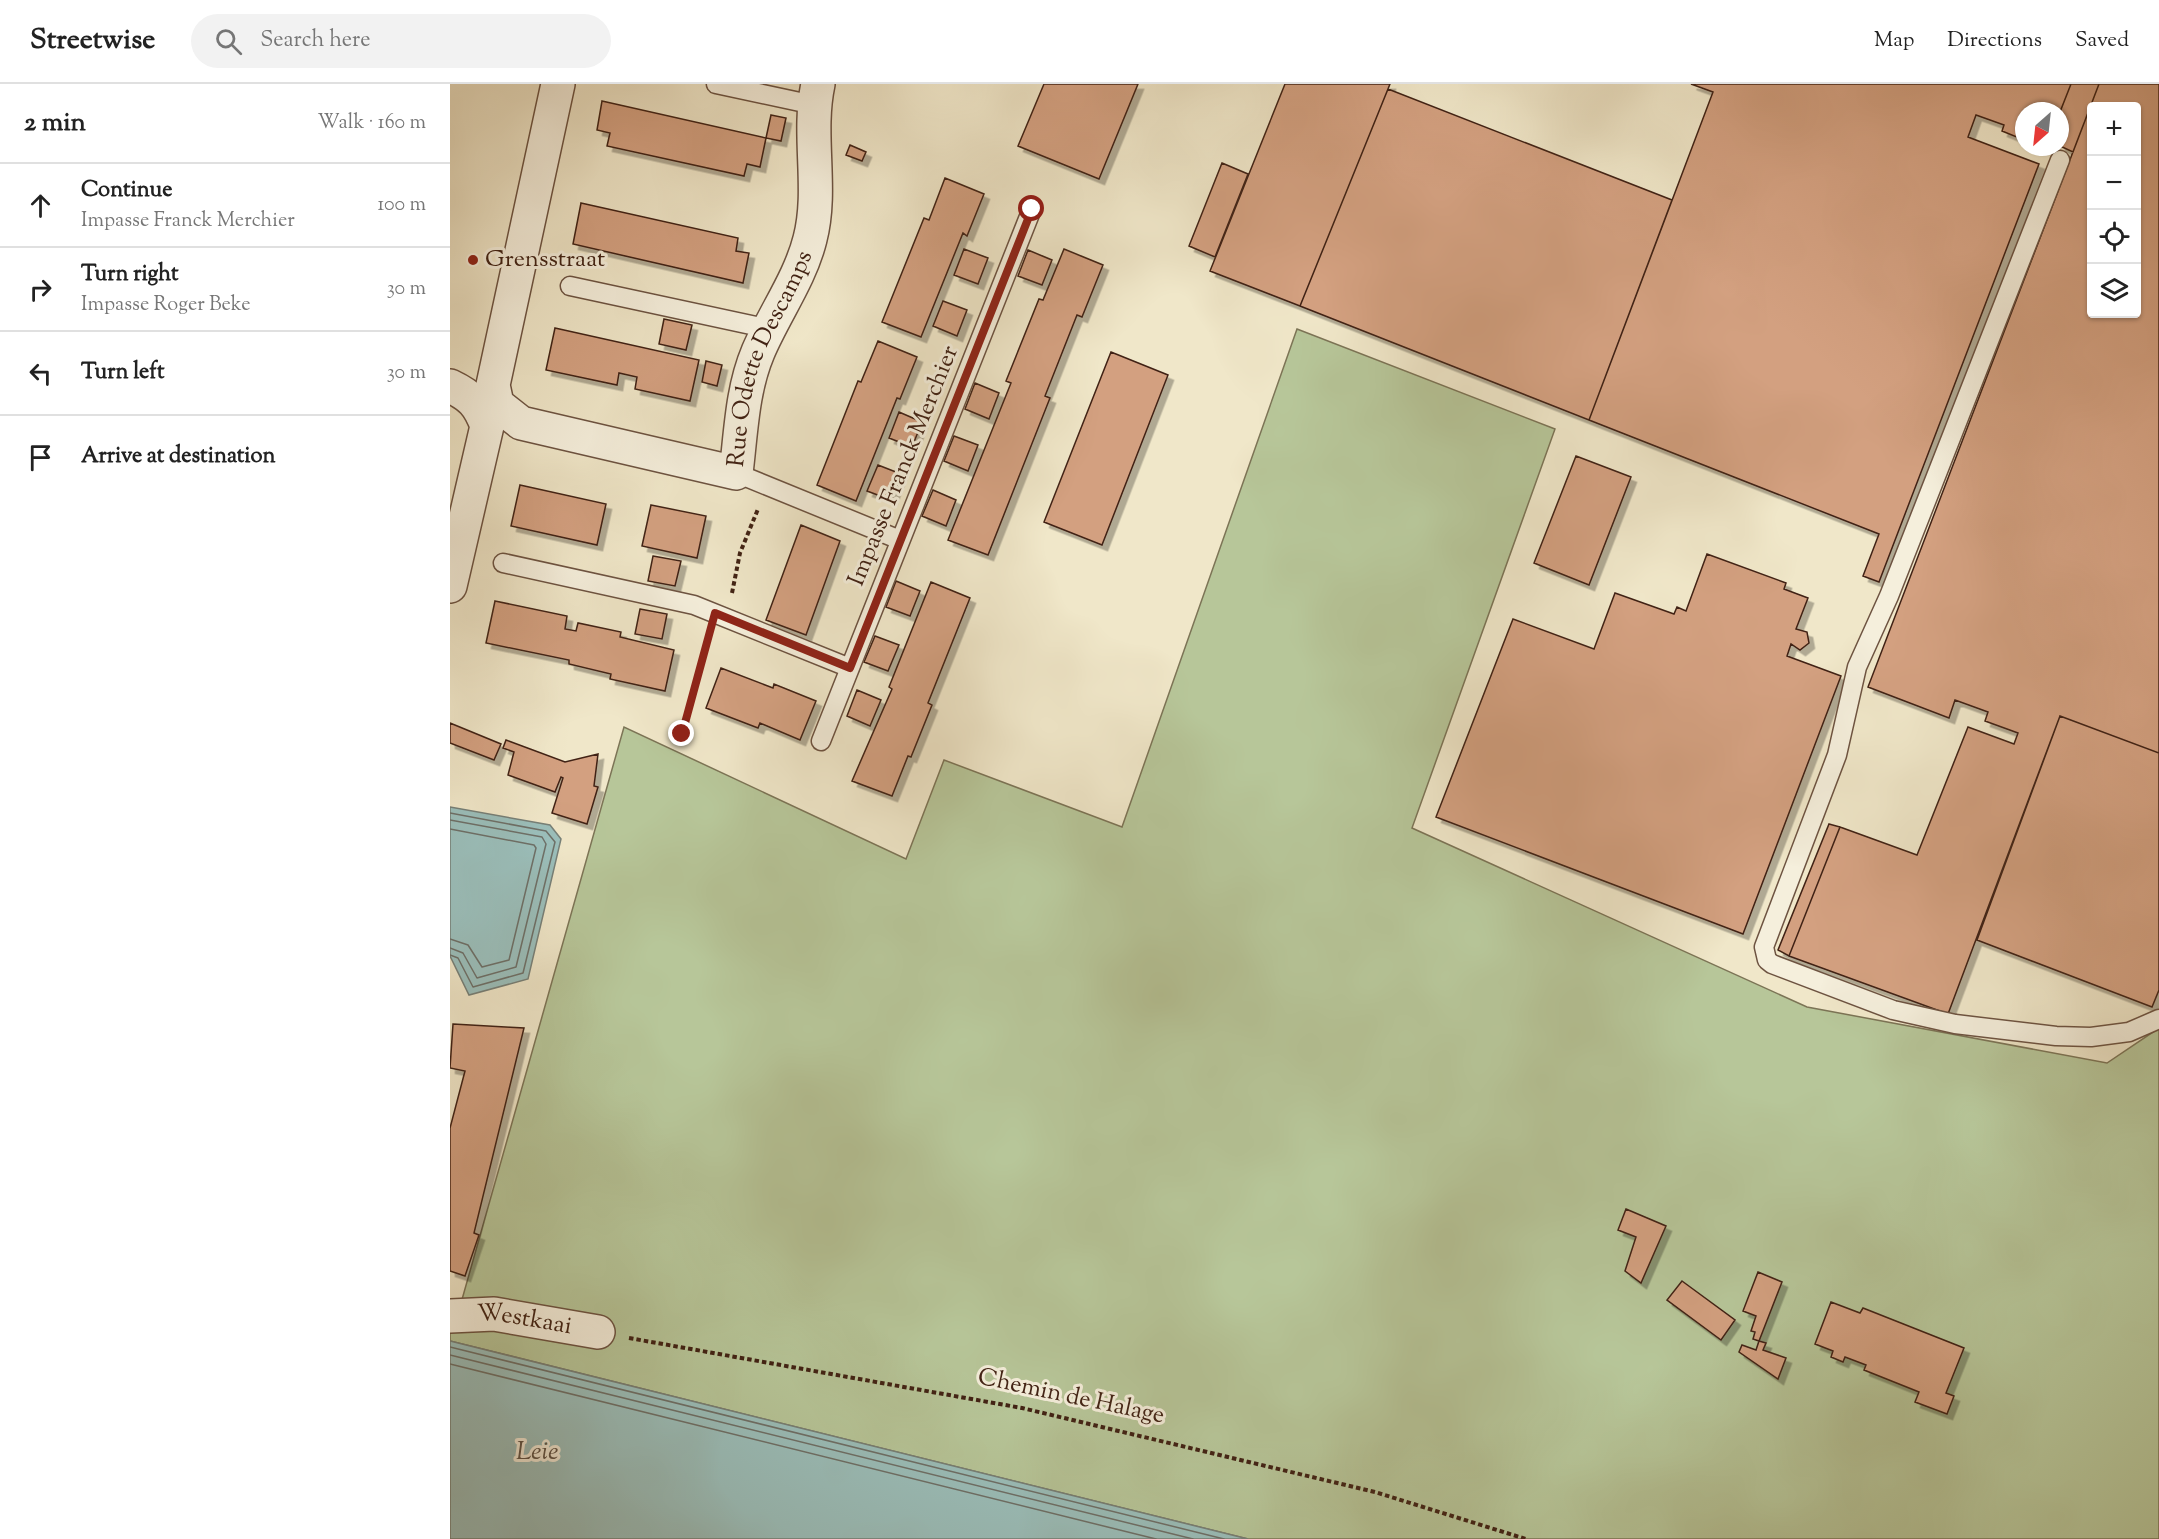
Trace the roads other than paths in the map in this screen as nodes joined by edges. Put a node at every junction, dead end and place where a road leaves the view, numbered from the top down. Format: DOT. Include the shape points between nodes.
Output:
graph roads {
  1 [pos="558,84"];
  2 [pos="716,84"];
  3 [pos="816,94"];
  4 [pos="2060,160"];
  5 [pos="1032,209"];
  6 [pos="570,285"];
  7 [pos="770,329"];
  8 [pos="450,386"];
  9 [pos="490,407"];
  10 [pos="736,473"];
  11 [pos="900,540"];
  12 [pos="503,563"];
  13 [pos="450,586"];
  14 [pos="850,668"];
  15 [pos="821,741"];
  16 [pos="2159,1019"];
  17 [pos="450,1316"];
  18 [pos="601,1333"];
  1 -- 9 [label="street"];
  2 -- 3 [label="lane"];
  3 -- 7 [label="street, Rue Odette Descamps" via="811,238"];
  4 -- 16 [label="lane" via="1889,596 1865,645 1837,755 1764,947 1772,964 1930,1020 2091,1037 2129,1032"];
  5 -- 11 [label="lane, Impasse Franck Merchier"];
  6 -- 7 [label="lane"];
  7 -- 10 [label="street, Rue Odette Descamps" via="746,391"];
  8 -- 9 [label="street, Rue Odette Descamps"];
  9 -- 10 [label="street, Rue Odette Descamps" via="521,423"];
  9 -- 13 [label="street"];
  10 -- 11 [label="lane"];
  11 -- 14 [label="lane, Impasse Franck Merchier"];
  12 -- 14 [label="lane" via="694,605"];
  14 -- 15 [label="lane, Impasse Franck Merchier"];
  17 -- 18 [label="street, Westkaai" via="494,1314"];
}
